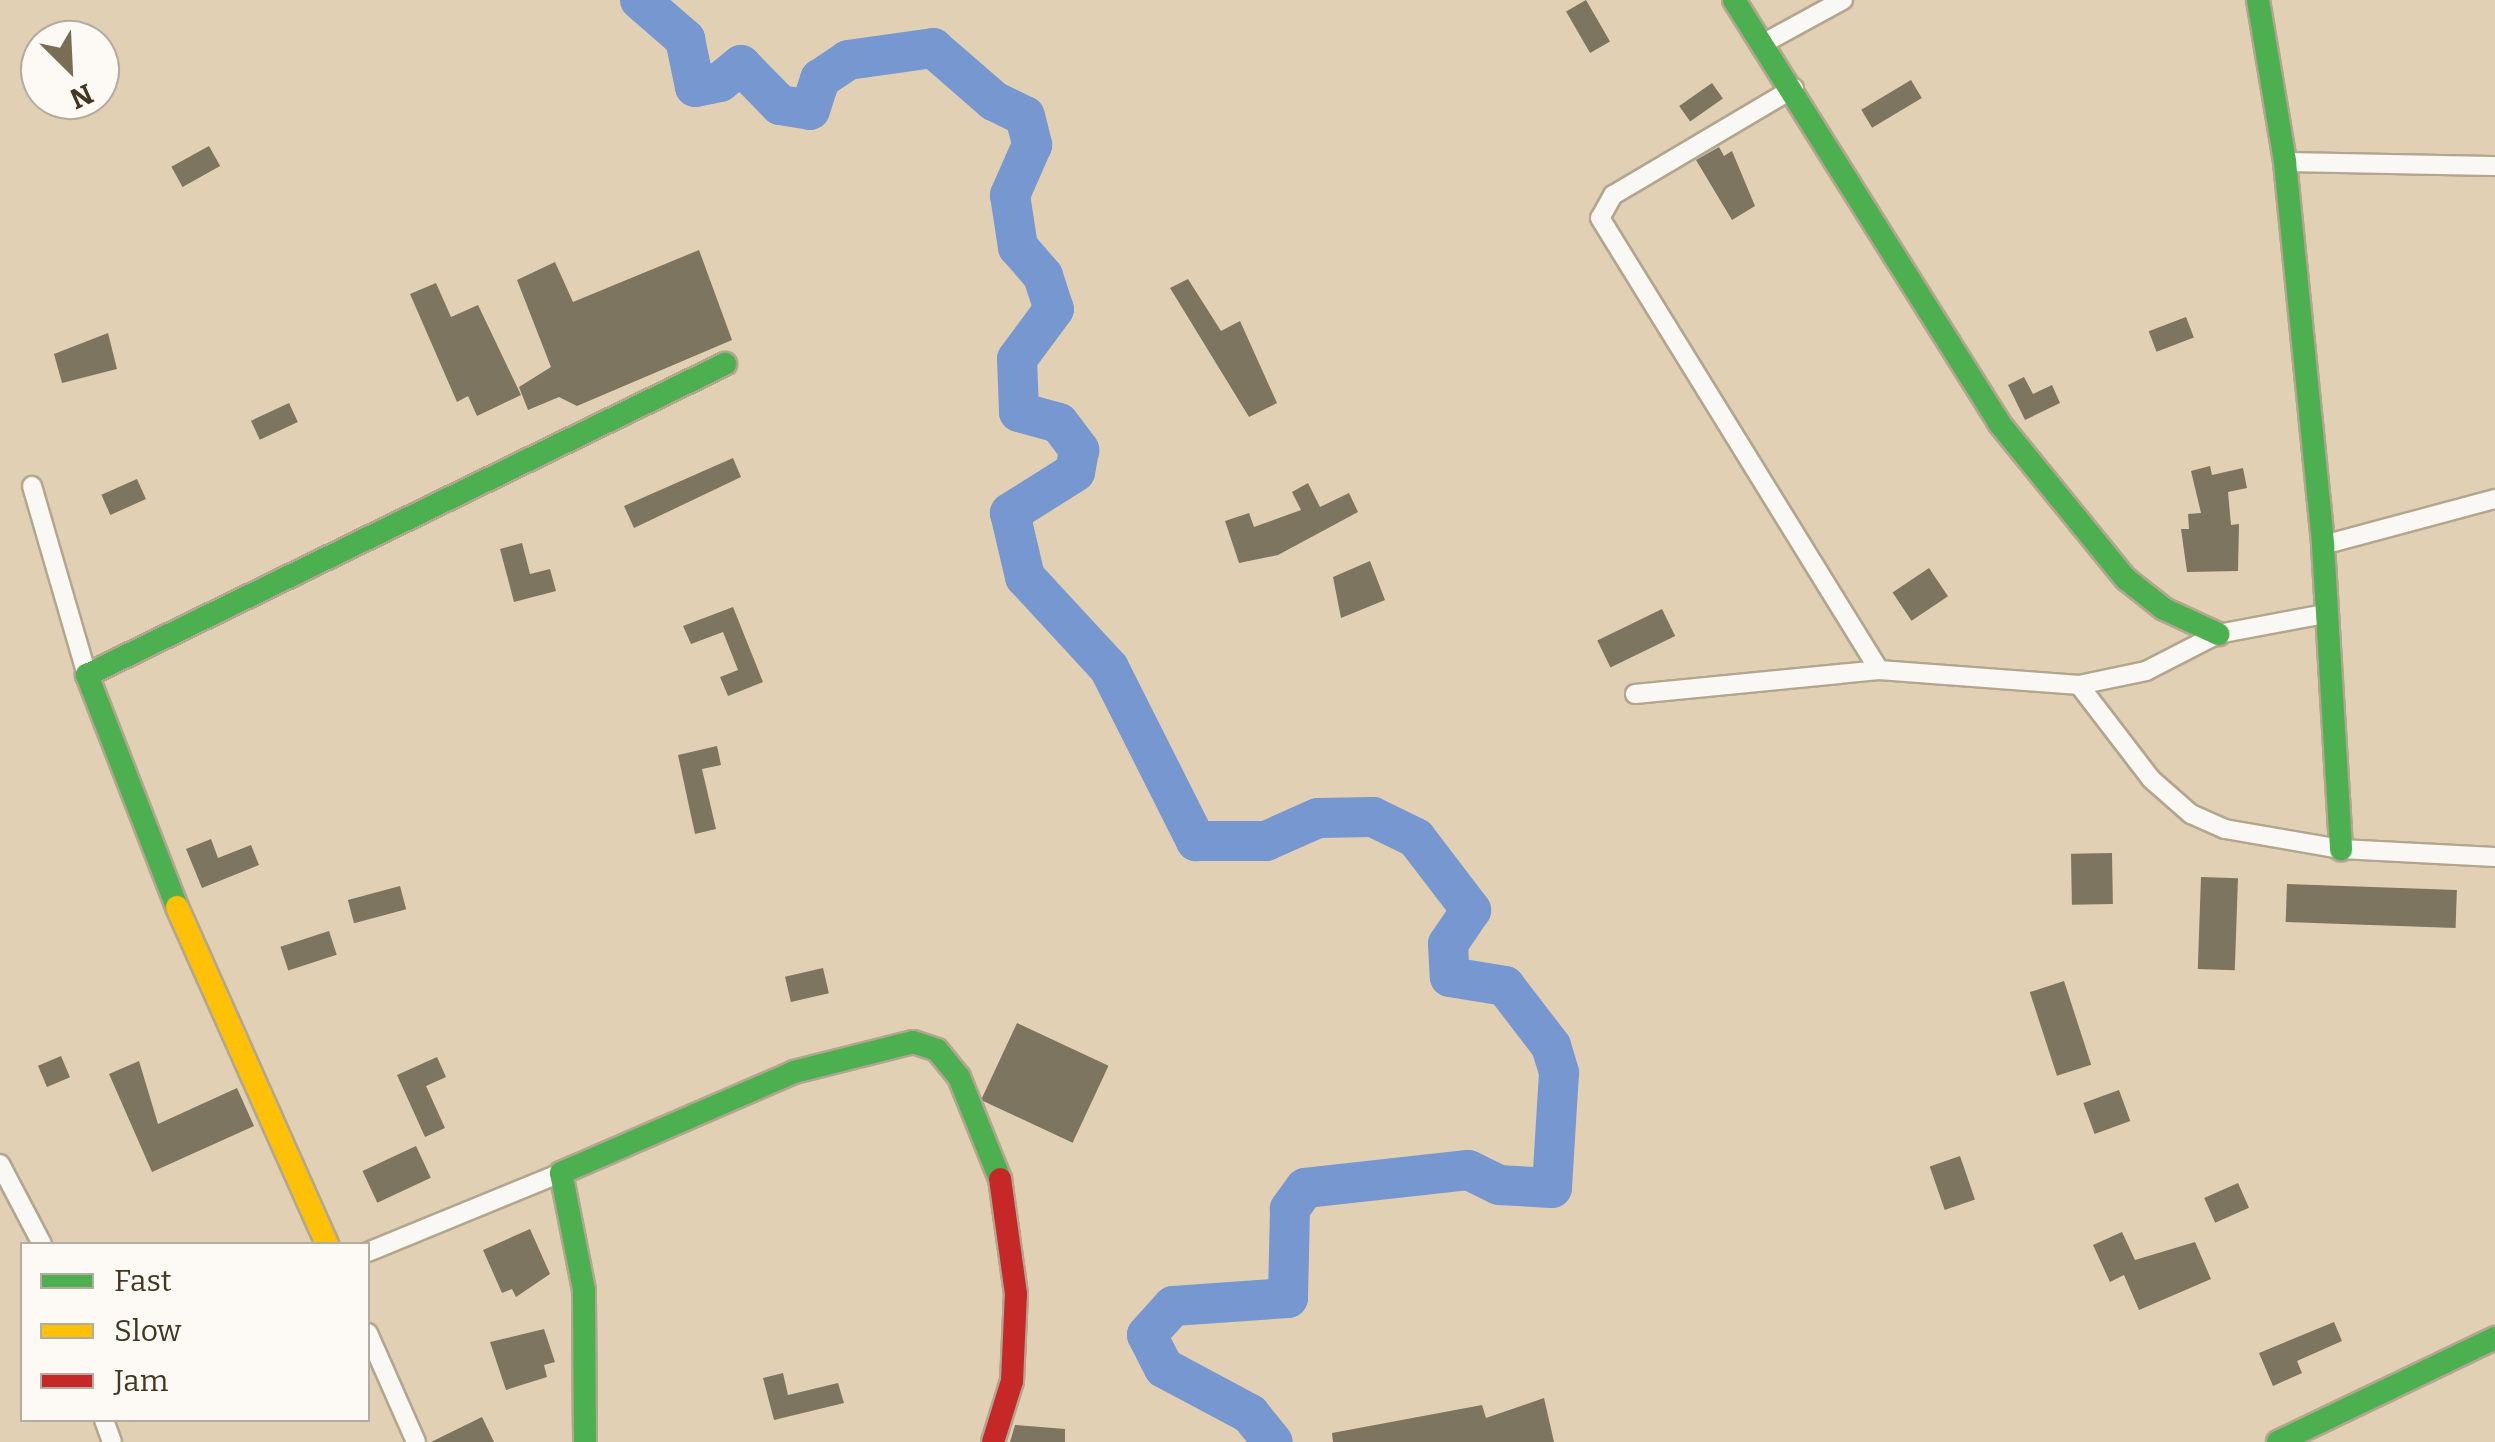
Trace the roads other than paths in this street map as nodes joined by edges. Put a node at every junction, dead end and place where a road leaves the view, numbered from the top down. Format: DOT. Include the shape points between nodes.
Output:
graph roads {
  1 [pos="1734,0"];
  2 [pos="1843,0"];
  3 [pos="2258,0"];
  4 [pos="1764,43"];
  5 [pos="1794,88"];
  6 [pos="2285,162"];
  7 [pos="2495,166"];
  8 [pos="726,364"];
  9 [pos="32,486"];
  10 [pos="2495,499"];
  11 [pos="2323,546"];
  12 [pos="2324,614"];
  13 [pos="2218,634"];
  14 [pos="1880,670"];
  15 [pos="88,676"];
  16 [pos="2079,684"];
  17 [pos="1635,694"];
  18 [pos="2341,849"];
  19 [pos="2495,856"];
  20 [pos="0,1164"];
  21 [pos="561,1173"];
  22 [pos="41,1242"];
  23 [pos="327,1242"];
  24 [pos="370,1251"];
  25 [pos="370,1338"];
  26 [pos="2495,1338"];
  27 [pos="416,1442"];
  28 [pos="584,1442"];
  29 [pos="993,1442"];
  30 [pos="2278,1442"];
  1 -- 4 [label="street"];
  2 -- 4 [label="street"];
  3 -- 6 [label="street"];
  4 -- 5 [label="street"];
  5 -- 13 [label="street" via="1998,423 2059,502 2126,578 2164,609"];
  5 -- 14 [label="street" via="1613,195 1600,218"];
  6 -- 7 [label="street"];
  6 -- 11 [label="street"];
  8 -- 15 [label="street"];
  9 -- 15 [label="street"];
  10 -- 11 [label="street"];
  11 -- 12 [label="street"];
  12 -- 13 [label="street"];
  12 -- 18 [label="street"];
  13 -- 16 [label="street" via="2146,671"];
  14 -- 16 [label="street"];
  14 -- 17 [label="street"];
  15 -- 23 [label="street" via="160,870"];
  16 -- 18 [label="street" via="2140,767 2191,814 2225,829"];
  18 -- 19 [label="street"];
  20 -- 22 [label="street"];
  21 -- 24 [label="street"];
  21 -- 28 [label="street" via="584,1290"];
  21 -- 29 [label="street" via="794,1072 913,1042 937,1050 958,1076 999,1175 1009,1240 1012,1381"];
  25 -- 27 [label="street"];
  26 -- 30 [label="street"];
}
